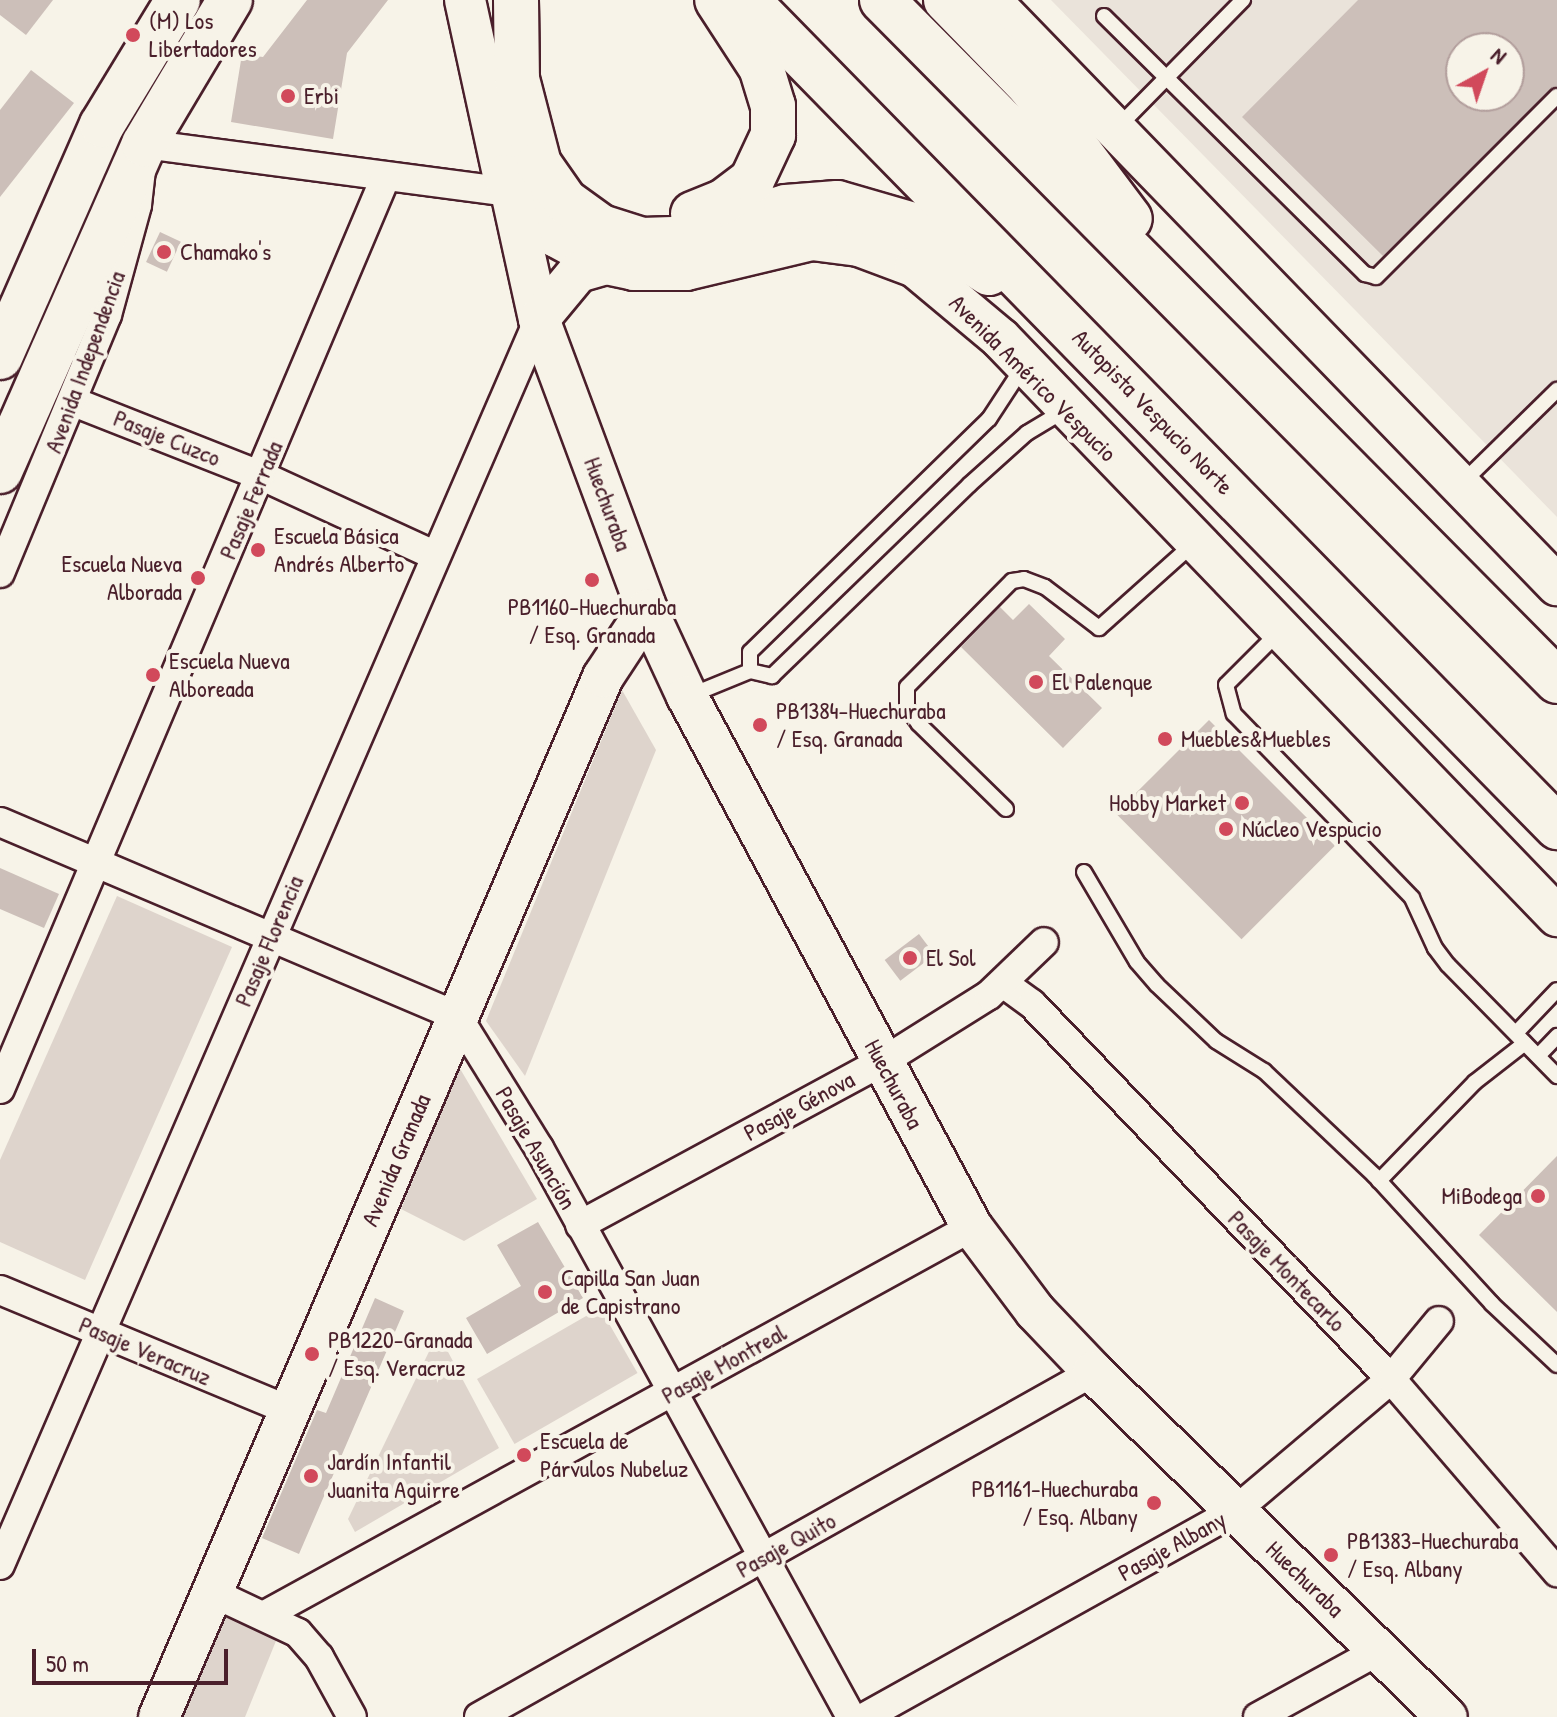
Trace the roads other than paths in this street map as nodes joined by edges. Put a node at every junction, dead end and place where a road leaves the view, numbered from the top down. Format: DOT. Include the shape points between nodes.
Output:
graph roads {
  1 [pos="178,0"];
  2 [pos="230,0"];
  3 [pos="465,0"];
  4 [pos="516,0"];
  5 [pos="538,0"];
  6 [pos="717,0"];
  7 [pos="747,0"];
  8 [pos="882,0"];
  9 [pos="946,0"];
  10 [pos="990,0"];
  11 [pos="1243,0"];
  12 [pos="1104,16"];
  13 [pos="1167,78"];
  14 [pos="1557,96"];
  15 [pos="1115,130"];
  16 [pos="144,144"];
  17 [pos="386,176"];
  18 [pos="511,192"];
  19 [pos="606,264"];
  20 [pos="539,319"];
  21 [pos="1076,334"];
  22 [pos="1217,337"];
  23 [pos="0,357"];
  24 [pos="1024,364"];
  25 [pos="1557,390"];
  26 [pos="74,402"];
  27 [pos="1067,409"];
  28 [pos="0,471"];
  29 [pos="262,476"];
  30 [pos="1460,485"];
  31 [pos="1194,543"];
  32 [pos="434,555"];
  33 [pos="1452,572"];
  34 [pos="0,573"];
  35 [pos="1557,585"];
  36 [pos="647,610"];
  37 [pos="1280,631"];
  38 [pos="1557,658"];
  39 [pos="750,671"];
  40 [pos="1557,681"];
  41 [pos="687,696"];
  42 [pos="1006,809"];
  43 [pos="0,822"];
  44 [pos="1557,827"];
  45 [pos="96,864"];
  46 [pos="1084,872"];
  47 [pos="1557,916"];
  48 [pos="270,938"];
  49 [pos="1044,942"];
  50 [pos="1003,983"];
  51 [pos="1557,990"];
  52 [pos="457,1016"];
  53 [pos="1557,1036"];
  54 [pos="1521,1038"];
  55 [pos="1538,1056"];
  56 [pos="882,1062"];
  57 [pos="1557,1076"];
  58 [pos="0,1089"];
  59 [pos="1379,1181"];
  60 [pos="580,1225"];
  61 [pos="972,1227"];
  62 [pos="0,1290"];
  63 [pos="1439,1321"];
  64 [pos="101,1332"];
  65 [pos="1557,1365"];
  66 [pos="1093,1372"];
  67 [pos="1391,1379"];
  68 [pos="673,1392"];
  69 [pos="290,1411"];
  70 [pos="1235,1511"];
  71 [pos="763,1557"];
  72 [pos="0,1565"];
  73 [pos="1557,1572"];
  74 [pos="211,1592"];
  75 [pos="265,1615"];
  76 [pos="1378,1651"];
  77 [pos="159,1717"];
  78 [pos="352,1717"];
  79 [pos="479,1717"];
  80 [pos="851,1717"];
  81 [pos="865,1717"];
  82 [pos="1258,1717"];
  83 [pos="1446,1717"];
  1 -- 23 [label="main road" via="90,149"];
  2 -- 16 [label="main road, Avenida Independencia"];
  3 -- 18 [label="street, Avenida Américo Vespucio" via="497,161"];
  4 -- 21 [label="main road" via="517,79 539,164 565,201 601,227 661,241 786,207 837,203 865,208 946,243"];
  5 -- 6 [label="main road" via="545,98 569,163 606,201 660,218 690,215 723,202 752,180 772,145 773,106 765,78"];
  7 -- 21 [label="main road, Autopista Vespucio Norte"];
  8 -- 22 [label="main road"];
  9 -- 22 [label="main road" via="1030,86"];
  10 -- 15 [label="street"];
  11 -- 13 [label="lane"];
  12 -- 13 [label="lane"];
  13 -- 14 [label="lane" via="1365,274 1376,277"];
  13 -- 15 [label="lane"];
  15 -- 30 [label="street"];
  16 -- 17 [label="street"];
  16 -- 26 [label="street, Avenida Independencia" via="128,239"];
  16 -- 28 [label="main road, Avenida Independencia"];
  17 -- 18 [label="street"];
  17 -- 29 [label="street, Pasaje Ferrada"];
  18 -- 19 [label="street, Avenida Américo Vespucio" via="556,237"];
  18 -- 20 [label="street, Huechuraba"];
  19 -- 20 [label="street" via="578,272"];
  19 -- 24 [label="street, Avenida Américo Vespucio" via="686,270 792,242 859,246 905,262 937,282"];
  20 -- 32 [label="street, Pasaje Florencia"];
  20 -- 36 [label="street, Huechuraba"];
  21 -- 44 [label="main road, Autopista Vespucio Norte"];
  22 -- 33 [label="main road"];
  24 -- 27 [label="street, Avenida Américo Vespucio"];
  24 -- 39 [label="lane" via="989,419 750,652"];
  25 -- 30 [label="lane"];
  26 -- 29 [label="street, Pasaje Cuzco"];
  26 -- 34 [label="street, Avenida Independencia"];
  27 -- 31 [label="street, Avenida Américo Vespucio"];
  27 -- 39 [label="lane" via="1027,433 969,485 772,676"];
  29 -- 32 [label="street, Pasaje Cuzco"];
  29 -- 45 [label="street, Pasaje Ferrada"];
  30 -- 35 [label="street"];
  31 -- 37 [label="street, Avenida Américo Vespucio"];
  31 -- 42 [label="lane" via="1099,628 1034,581 1012,581 907,687 907,708 919,724"];
  32 -- 48 [label="street, Pasaje Florencia"];
  33 -- 38 [label="main road"];
  33 -- 40 [label="main road"];
  36 -- 41 [label="street, Huechuraba"];
  36 -- 52 [label="street, Avenida Granada" via="603,677"];
  37 -- 47 [label="street, Avenida Américo Vespucio"];
  37 -- 54 [label="lane" via="1226,685 1234,714 1412,898 1435,948"];
  39 -- 41 [label="lane"];
  41 -- 56 [label="street, Huechuraba"];
  43 -- 45 [label="street"];
  45 -- 48 [label="street"];
  45 -- 58 [label="street, Pasaje Ferrada"];
  46 -- 59 [label="lane" via="1137,962 1157,985 1216,1041 1264,1071"];
  48 -- 52 [label="street"];
  48 -- 64 [label="street, Pasaje Florencia"];
  49 -- 50 [label="street, Pasaje Génova"];
  50 -- 56 [label="street, Pasaje Génova"];
  50 -- 67 [label="street, Pasaje Montecarlo" via="1032,1004"];
  51 -- 54 [label="lane"];
  52 -- 60 [label="street, Pasaje Asunción"];
  52 -- 69 [label="street, Avenida Granada"];
  53 -- 55 [label="lane"];
  54 -- 55 [label="lane"];
  54 -- 59 [label="lane"];
  55 -- 57 [label="lane"];
  56 -- 60 [label="street, Pasaje Génova"];
  56 -- 61 [label="street, Huechuraba"];
  59 -- 65 [label="lane" via="1492,1304"];
  60 -- 68 [label="street, Pasaje Asunción"];
  61 -- 66 [label="street, Huechuraba" via="1035,1311"];
  61 -- 68 [label="street, Pasaje Montreal"];
  62 -- 64 [label="street, Pasaje Veracruz"];
  63 -- 67 [label="street, Pasaje Albany"];
  64 -- 69 [label="street, Pasaje Veracruz"];
  64 -- 72 [label="street, Pasaje Florencia"];
  66 -- 70 [label="street, Huechuraba"];
  66 -- 71 [label="street, Pasaje Quito"];
  67 -- 70 [label="street, Pasaje Albany"];
  67 -- 73 [label="street, Pasaje Montecarlo"];
  68 -- 71 [label="street, Pasaje Asunción"];
  68 -- 75 [label="street, Pasaje Montreal"];
  69 -- 74 [label="street, Avenida Granada"];
  70 -- 76 [label="street, Huechuraba"];
  70 -- 81 [label="street, Pasaje Albany"];
  71 -- 79 [label="street, Pasaje Quito"];
  71 -- 80 [label="street, Pasaje Asunción"];
  74 -- 75 [label="street"];
  74 -- 77 [label="street, Avenida Granada"];
  75 -- 78 [label="street" via="309,1644"];
  76 -- 82 [label="street"];
  76 -- 83 [label="street, Huechuraba"];
}
